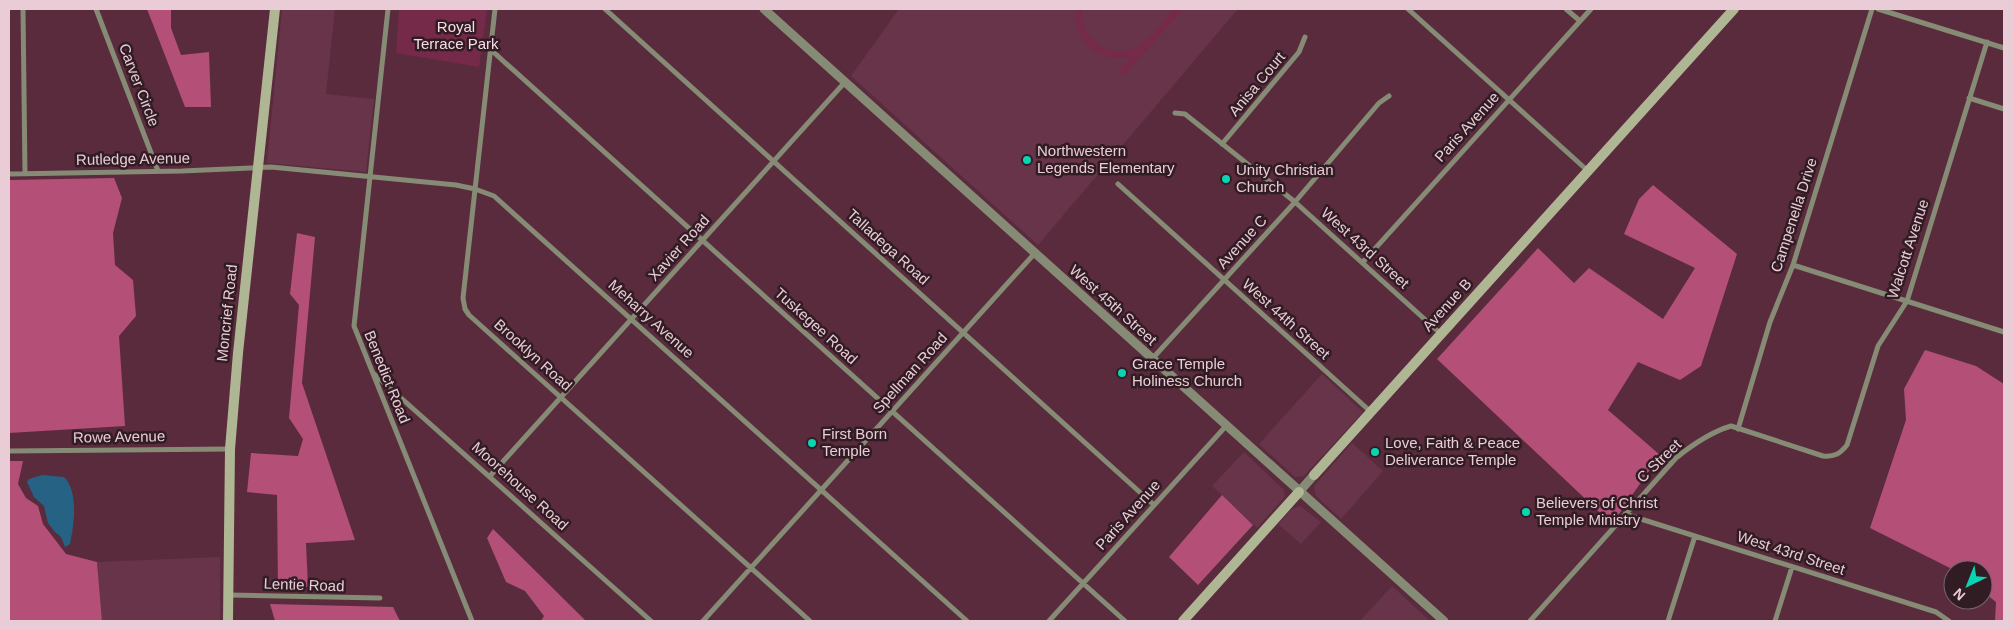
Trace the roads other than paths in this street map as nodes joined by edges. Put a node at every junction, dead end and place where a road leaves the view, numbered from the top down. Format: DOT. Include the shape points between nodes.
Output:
graph roads {
  1 [pos="23,9"];
  2 [pos="96,9"];
  3 [pos="275,9"];
  4 [pos="388,9"];
  5 [pos="495,9"];
  6 [pos="605,9"];
  7 [pos="764,9"];
  8 [pos="1408,9"];
  9 [pos="1566,9"];
  10 [pos="1591,9"];
  11 [pos="1872,9"];
  12 [pos="1878,9"];
  13 [pos="1729,10"];
  14 [pos="1580,21"];
  15 [pos="1306,37"];
  16 [pos="1987,42"];
  17 [pos="2004,48"];
  18 [pos="490,49"];
  19 [pos="845,82"];
  20 [pos="1390,96"];
  21 [pos="1969,98"];
  22 [pos="1509,99"];
  23 [pos="2004,109"];
  24 [pos="1175,113"];
  25 [pos="1222,144"];
  26 [pos="774,162"];
  27 [pos="258,168"];
  28 [pos="158,171"];
  29 [pos="1588,171"];
  30 [pos="9,174"];
  31 [pos="25,174"];
  32 [pos="370,177"];
  33 [pos="1118,184"];
  34 [pos="475,189"];
  35 [pos="1295,202"];
  36 [pos="703,240"];
  37 [pos="1036,253"];
  38 [pos="1363,262"];
  39 [pos="1793,265"];
  40 [pos="1223,280"];
  41 [pos="1907,301"];
  42 [pos="632,319"];
  43 [pos="963,332"];
  44 [pos="2004,332"];
  45 [pos="1441,334"];
  46 [pos="1152,359"];
  47 [pos="371,371"];
  48 [pos="561,397"];
  49 [pos="893,411"];
  50 [pos="1371,412"];
  51 [pos="1226,426"];
  52 [pos="1738,428"];
  53 [pos="230,449"];
  54 [pos="9,451"];
  55 [pos="1314,475"];
  56 [pos="490,476"];
  57 [pos="822,490"];
  58 [pos="1299,492"];
  59 [pos="1154,505"];
  60 [pos="1625,514"];
  61 [pos="1695,536"];
  62 [pos="1792,567"];
  63 [pos="751,568"];
  64 [pos="1083,584"];
  65 [pos="228,595"];
  66 [pos="380,598"];
  67 [pos="228,621"];
  68 [pos="472,621"];
  69 [pos="651,621"];
  70 [pos="703,621"];
  71 [pos="810,621"];
  72 [pos="967,621"];
  73 [pos="1049,621"];
  74 [pos="1125,621"];
  75 [pos="1182,621"];
  76 [pos="1444,621"];
  77 [pos="1530,621"];
  78 [pos="1668,621"];
  79 [pos="1775,621"];
  80 [pos="1949,621"];
  1 -- 31 [label="street"];
  2 -- 28 [label="street, Carver Circle"];
  3 -- 27 [label="main road, Moncrief Road"];
  4 -- 32 [label="street, Benedict Road"];
  5 -- 18 [label="street, Brooklyn Road"];
  6 -- 26 [label="street, Talladega Road"];
  7 -- 19 [label="street, West 45th Street"];
  8 -- 22 [label="street"];
  9 -- 14 [label="street"];
  10 -- 14 [label="street, Paris Avenue"];
  11 -- 39 [label="street, Campenella Drive"];
  12 -- 16 [label="street"];
  13 -- 29 [label="main road, Avenue B"];
  14 -- 22 [label="street, Paris Avenue"];
  15 -- 25 [label="street, Anisa Court" via="1299,52"];
  16 -- 17 [label="street"];
  16 -- 21 [label="street, Walcott Avenue"];
  18 -- 34 [label="street, Brooklyn Road"];
  18 -- 36 [label="street, Tuskegee Road"];
  19 -- 26 [label="street, Xavier Road"];
  19 -- 37 [label="street, West 45th Street"];
  20 -- 35 [label="street, Avenue C" via="1379,103"];
  21 -- 23 [label="street"];
  21 -- 41 [label="street, Walcott Avenue"];
  22 -- 29 [label="street"];
  22 -- 38 [label="street, Paris Avenue"];
  24 -- 25 [label="street, West 43rd Street" via="1185,114"];
  25 -- 35 [label="street, West 43rd Street"];
  26 -- 36 [label="street, Xavier Road"];
  26 -- 43 [label="street, Talladega Road"];
  27 -- 28 [label="street, Rutledge Avenue"];
  27 -- 32 [label="street, Meharry Avenue"];
  27 -- 53 [label="main road, Moncrief Road"];
  28 -- 31 [label="street, Rutledge Avenue"];
  29 -- 45 [label="main road, Avenue B"];
  30 -- 31 [label="street, Rutledge Avenue"];
  32 -- 34 [label="street, Meharry Avenue"];
  32 -- 47 [label="street, Benedict Road" via="354,326"];
  33 -- 40 [label="street, West 44th Street"];
  34 -- 42 [label="street, Meharry Avenue" via="500,200"];
  34 -- 48 [label="street, Brooklyn Road" via="465,310"];
  35 -- 38 [label="street, West 43rd Street"];
  35 -- 40 [label="street, Avenue C"];
  36 -- 42 [label="street, Xavier Road"];
  36 -- 49 [label="street, Tuskegee Road"];
  37 -- 43 [label="street, Spellman Road"];
  37 -- 46 [label="street, West 45th Street"];
  38 -- 45 [label="street, West 43rd Street"];
  39 -- 41 [label="street"];
  39 -- 52 [label="street, Campenella Drive" via="1770,322"];
  40 -- 46 [label="street, Avenue C"];
  40 -- 50 [label="street, West 44th Street"];
  41 -- 44 [label="street"];
  41 -- 52 [label="street, Walcott Avenue" via="1878,346 1847,445 1837,454 1823,456"];
  42 -- 48 [label="street, Xavier Road"];
  42 -- 57 [label="street, Meharry Avenue"];
  43 -- 49 [label="street, Spellman Road"];
  43 -- 59 [label="street, Talladega Road"];
  45 -- 50 [label="main road, Avenue B"];
  46 -- 51 [label="street, West 45th Street"];
  47 -- 56 [label="street, Moorehouse Road"];
  47 -- 68 [label="street, Benedict Road"];
  48 -- 56 [label="street, Xavier Road"];
  48 -- 63 [label="street, Brooklyn Road"];
  49 -- 57 [label="street, Spellman Road"];
  49 -- 64 [label="street, Tuskegee Road"];
  50 -- 55 [label="main road, Avenue B"];
  51 -- 58 [label="street, West 45th Street"];
  51 -- 59 [label="street, Paris Avenue"];
  52 -- 60 [label="street, C Street" via="1722,429 1690,447"];
  53 -- 54 [label="street, Rowe Avenue"];
  53 -- 65 [label="main road, Moncrief Road"];
  55 -- 58 [label="street, Avenue B"];
  56 -- 69 [label="street, Moorehouse Road"];
  57 -- 63 [label="street, Spellman Road"];
  57 -- 72 [label="street, Meharry Avenue"];
  58 -- 75 [label="main road, Avenue B"];
  58 -- 76 [label="street, West 45th Street"];
  59 -- 64 [label="street, Paris Avenue"];
  60 -- 61 [label="street, West 43rd Street"];
  60 -- 77 [label="street, C Street"];
  61 -- 62 [label="street, West 43rd Street"];
  61 -- 78 [label="street"];
  62 -- 79 [label="street"];
  62 -- 80 [label="street, West 43rd Street" via="1936,612"];
  63 -- 70 [label="street, Spellman Road"];
  63 -- 71 [label="street, Brooklyn Road"];
  64 -- 73 [label="street, Paris Avenue"];
  64 -- 74 [label="street, Tuskegee Road"];
  65 -- 66 [label="street, Lentie Road"];
  65 -- 67 [label="main road, Moncrief Road"];
}
